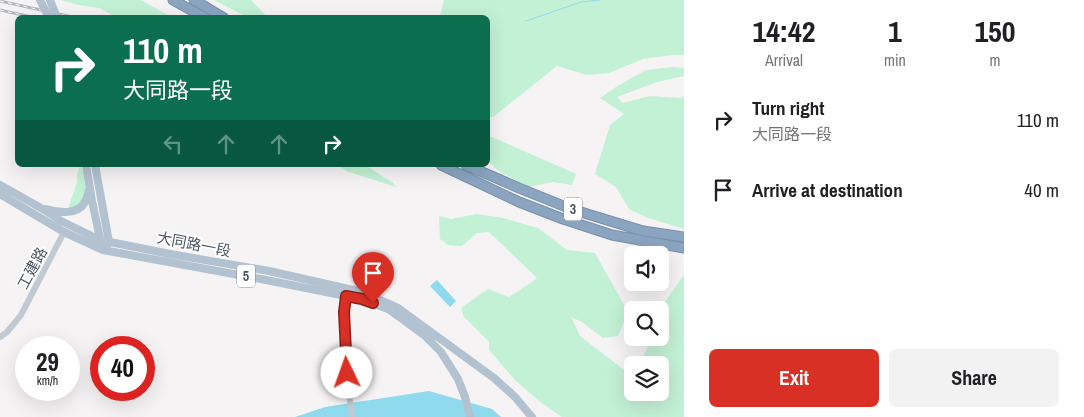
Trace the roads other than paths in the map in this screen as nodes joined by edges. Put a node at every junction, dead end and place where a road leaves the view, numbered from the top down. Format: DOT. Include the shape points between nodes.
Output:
graph roads {
  1 [pos="40,0"];
  2 [pos="50,0"];
  3 [pos="173,0"];
  4 [pos="194,0"];
  5 [pos="48,15"];
  6 [pos="56,15"];
  7 [pos="200,15"];
  8 [pos="219,15"];
  9 [pos="86,167"];
  10 [pos="96,167"];
  11 [pos="445,167"];
  12 [pos="471,167"];
  13 [pos="0,185"];
  14 [pos="89,188"];
  15 [pos="0,194"];
  16 [pos="41,208"];
  17 [pos="64,232"];
  18 [pos="624,238"];
  19 [pos="684,238"];
  20 [pos="100,240"];
  21 [pos="109,242"];
  22 [pos="684,248"];
  23 [pos="103,250"];
  24 [pos="684,253"];
  25 [pos="347,292"];
  26 [pos="0,337"];
  27 [pos="352,417"];
  28 [pos="470,417"];
  29 [pos="532,417"];
  1 -- 5 [label="main road, bridge"];
  2 -- 6 [label="main road, bridge"];
  3 -- 7 [label="highway"];
  4 -- 8 [label="highway"];
  9 -- 14 [label="main road"];
  10 -- 21 [label="main road"];
  11 -- 18 [label="highway, 3" via="519,202"];
  12 -- 19 [label="highway, 3" via="571,209 642,231"];
  13 -- 16 [label="main road, 大同路一段"];
  14 -- 16 [label="main road" via="86,201 76,211 54,212"];
  14 -- 20 [label="main road"];
  15 -- 17 [label="main road, 大同路一段"];
  16 -- 20 [label="main road, 大同路一段"];
  17 -- 23 [label="main road, 大同路一段"];
  17 -- 26 [label="street, 工建路" via="21,315"];
  18 -- 22 [label="highway, 3"];
  18 -- 24 [label="highway"];
  20 -- 21 [label="main road, 大同路一段"];
  20 -- 23 [label="main road"];
  21 -- 23 [label="main road"];
  21 -- 25 [label="main road, 大同路一段 / 5" via="268,272"];
  23 -- 25 [label="main road, 大同路一段 / 5"];
  25 -- 27 [label="street" via="344,312"];
  25 -- 28 [label="main road, 大同路一段 / 5" via="388,309 441,352 458,380"];
  25 -- 29 [label="main road, 大同路一段 / 5" via="362,292 398,308 494,378"];
}
